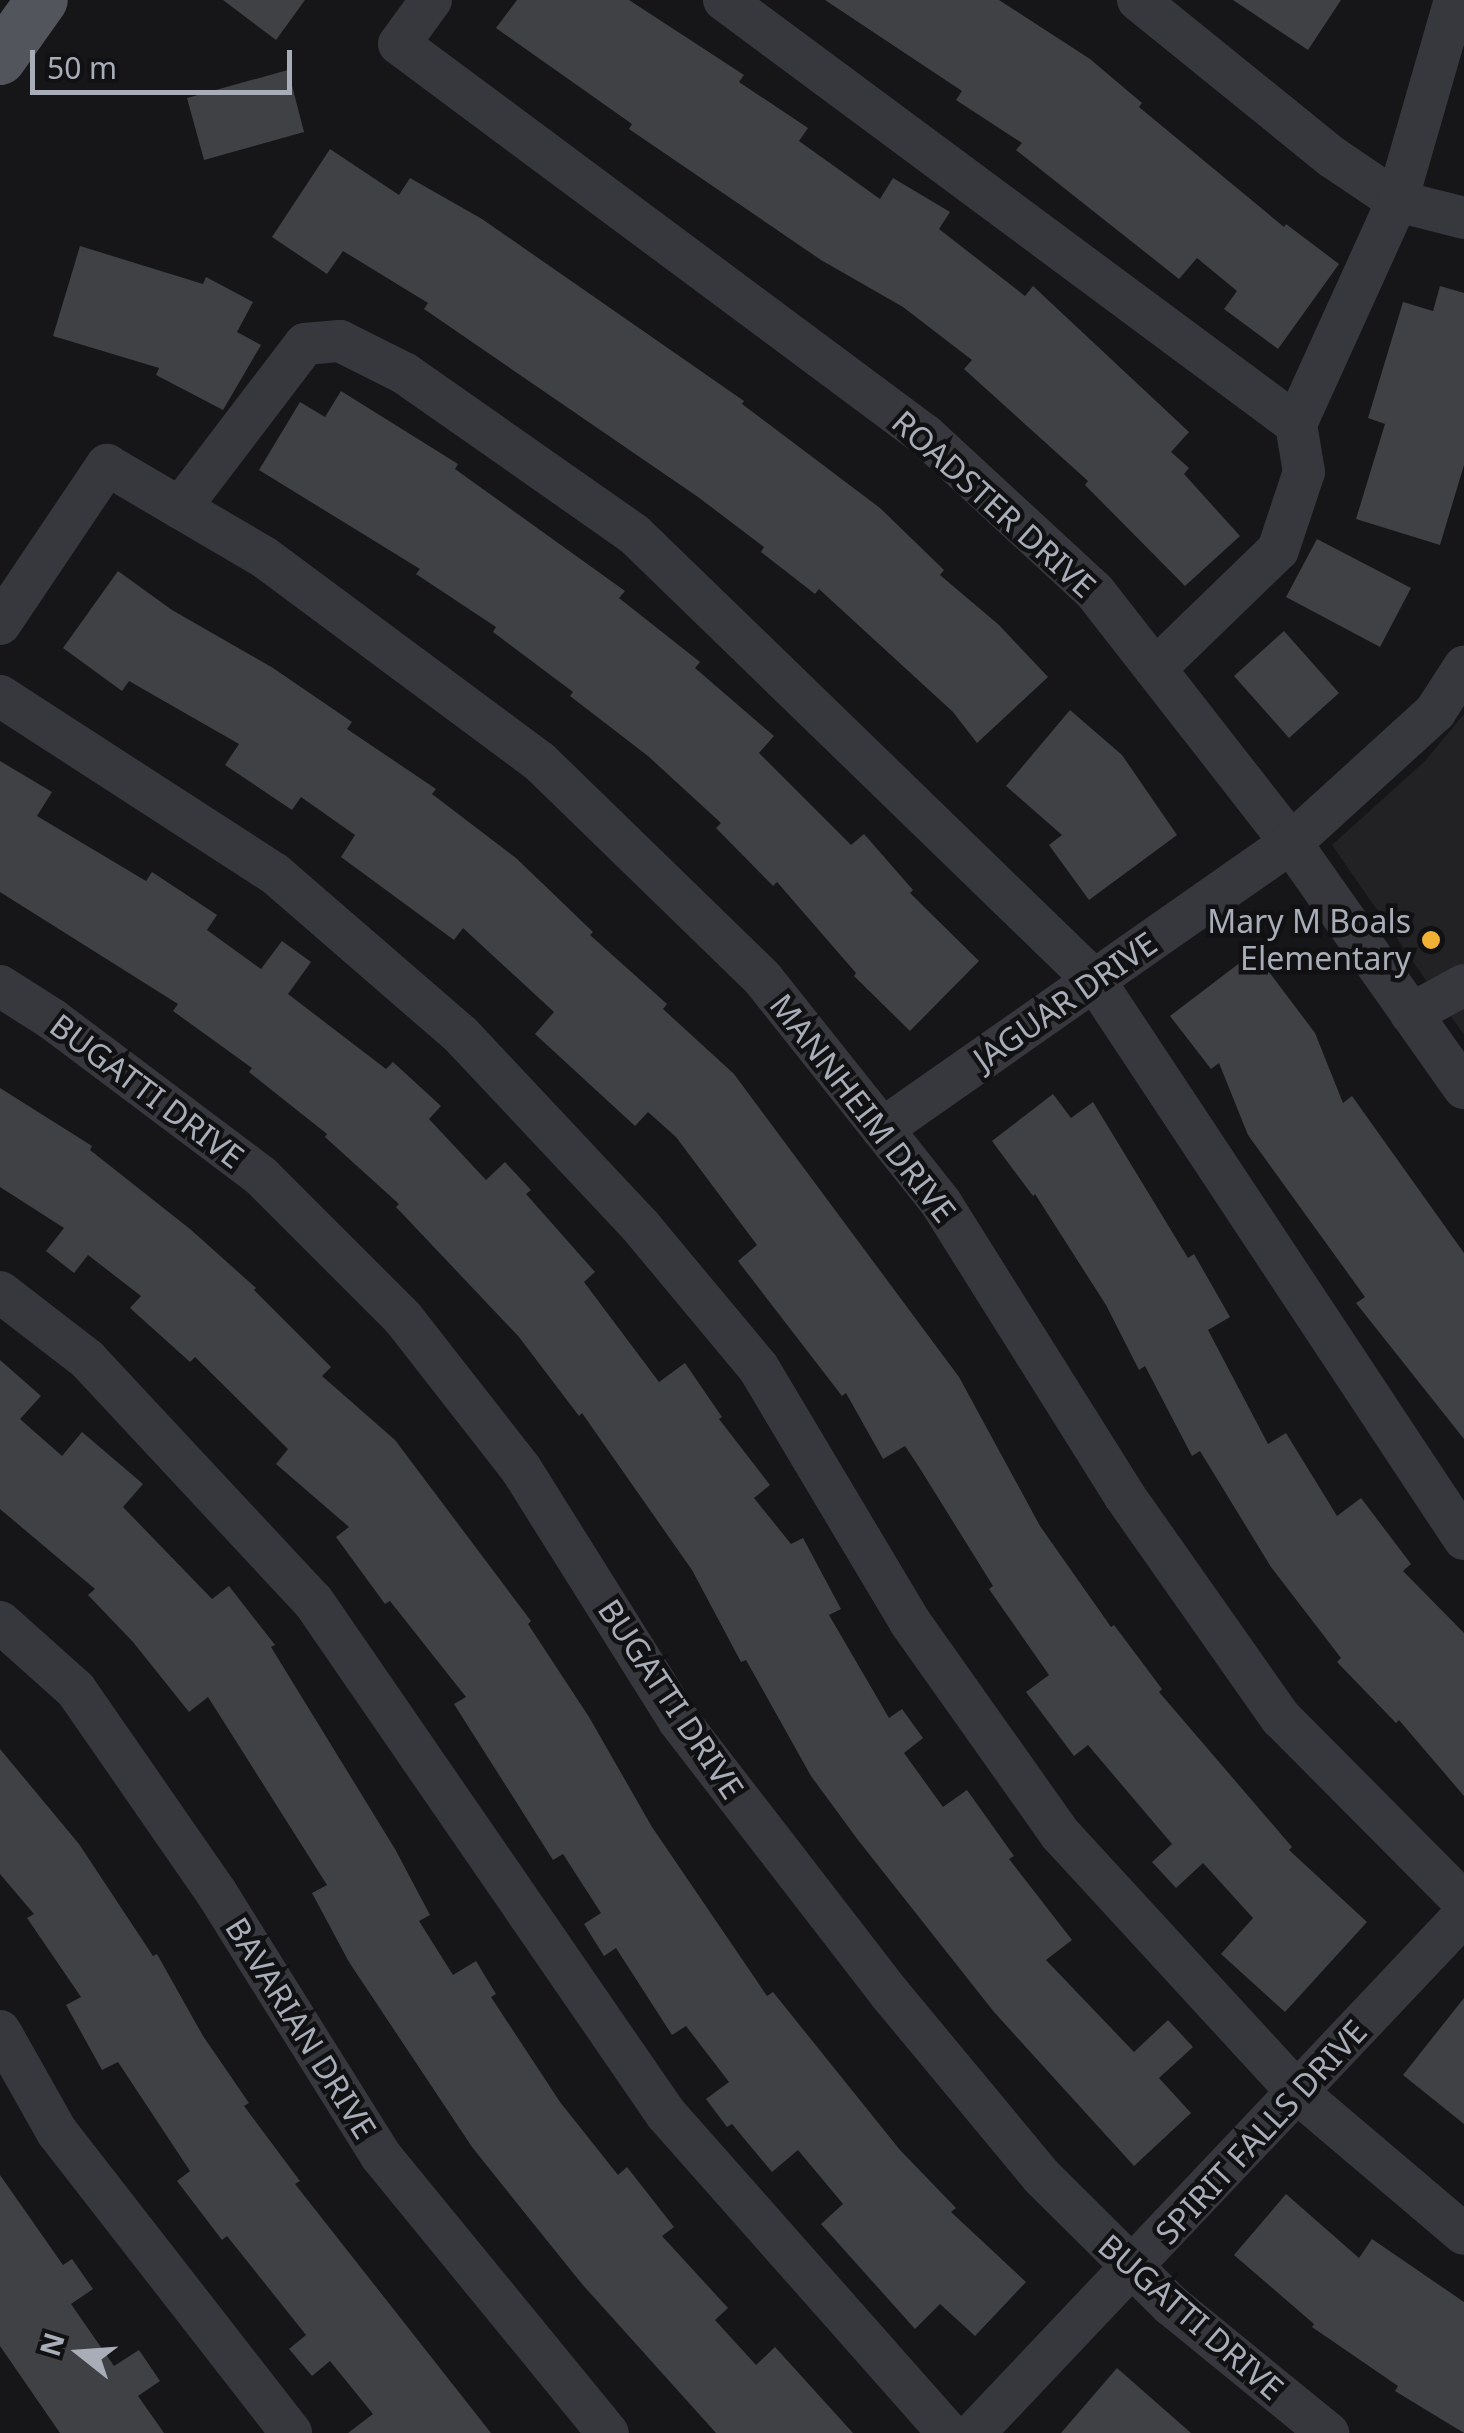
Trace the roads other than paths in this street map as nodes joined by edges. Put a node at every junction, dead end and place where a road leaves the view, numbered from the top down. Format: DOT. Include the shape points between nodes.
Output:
graph roads {
  1 [pos="42,0"];
  2 [pos="431,0"];
  3 [pos="724,0"];
  4 [pos="1138,0"];
  5 [pos="1455,0"];
  6 [pos="0,59"];
  7 [pos="1396,200"];
  8 [pos="1464,218"];
  9 [pos="1296,424"];
  10 [pos="180,508"];
  11 [pos="0,624"];
  12 [pos="1156,669"];
  13 [pos="1458,691"];
  14 [pos="0,696"];
  15 [pos="1291,844"];
  16 [pos="1095,981"];
  17 [pos="1464,985"];
  18 [pos="0,986"];
  19 [pos="1411,1014"];
  20 [pos="1464,1088"];
  21 [pos="882,1128"];
  22 [pos="0,1292"];
  23 [pos="1464,1539"];
  24 [pos="0,1622"];
  25 [pos="1464,1902"];
  26 [pos="1464,1915"];
  27 [pos="0,2031"];
  28 [pos="1299,2094"];
  29 [pos="1464,2234"];
  30 [pos="1132,2269"];
  31 [pos="291,2433"];
  32 [pos="608,2433"];
  33 [pos="948,2433"];
  34 [pos="974,2433"];
  35 [pos="1328,2433"];
  1 -- 6 [label="main road"];
  2 -- 12 [label="street, ROADSTER DRIVE" via="400,44 924,435 1095,592"];
  3 -- 9 [label="street"];
  4 -- 7 [label="street" via="1332,157"];
  5 -- 7 [label="street"];
  7 -- 8 [label="street"];
  7 -- 9 [label="street"];
  9 -- 12 [label="street" via="1304,472 1278,550"];
  10 -- 11 [label="street, MANNHEIM DRIVE" via="107,465"];
  10 -- 16 [label="street" via="305,344 340,341 404,373 634,534"];
  10 -- 21 [label="street, MANNHEIM DRIVE" via="264,557 540,762 763,979"];
  12 -- 15 [label="street, ROADSTER DRIVE"];
  13 -- 15 [label="street, JAGUAR DRIVE"];
  14 -- 28 [label="street" via="274,872 462,1035 642,1228 758,1367 910,1622 1061,1835"];
  15 -- 16 [label="street, JAGUAR DRIVE"];
  15 -- 19 [label="street, ROADSTER DRIVE"];
  16 -- 21 [label="street, JAGUAR DRIVE"];
  16 -- 23 [label="street"];
  17 -- 19 [label="street"];
  18 -- 30 [label="street, BUGATTI DRIVE" via="261,1176 403,1318 521,1469 679,1720 890,1994 1042,2177"];
  19 -- 20 [label="street, ROADSTER DRIVE"];
  21 -- 25 [label="street, MANNHEIM DRIVE" via="940,1203 1124,1495 1280,1718"];
  22 -- 33 [label="street" via="87,1359 312,1602 666,2114"];
  24 -- 32 [label="street, BAVARIAN DRIVE" via="76,1690 216,1892 381,2156"];
  26 -- 28 [label="street, SPIRIT FALLS DRIVE"];
  27 -- 31 [label="street" via="57,2132"];
  28 -- 29 [label="street"];
  28 -- 30 [label="street, SPIRIT FALLS DRIVE"];
  30 -- 34 [label="street, SPIRIT FALLS DRIVE"];
  30 -- 35 [label="street, BUGATTI DRIVE"];
}
